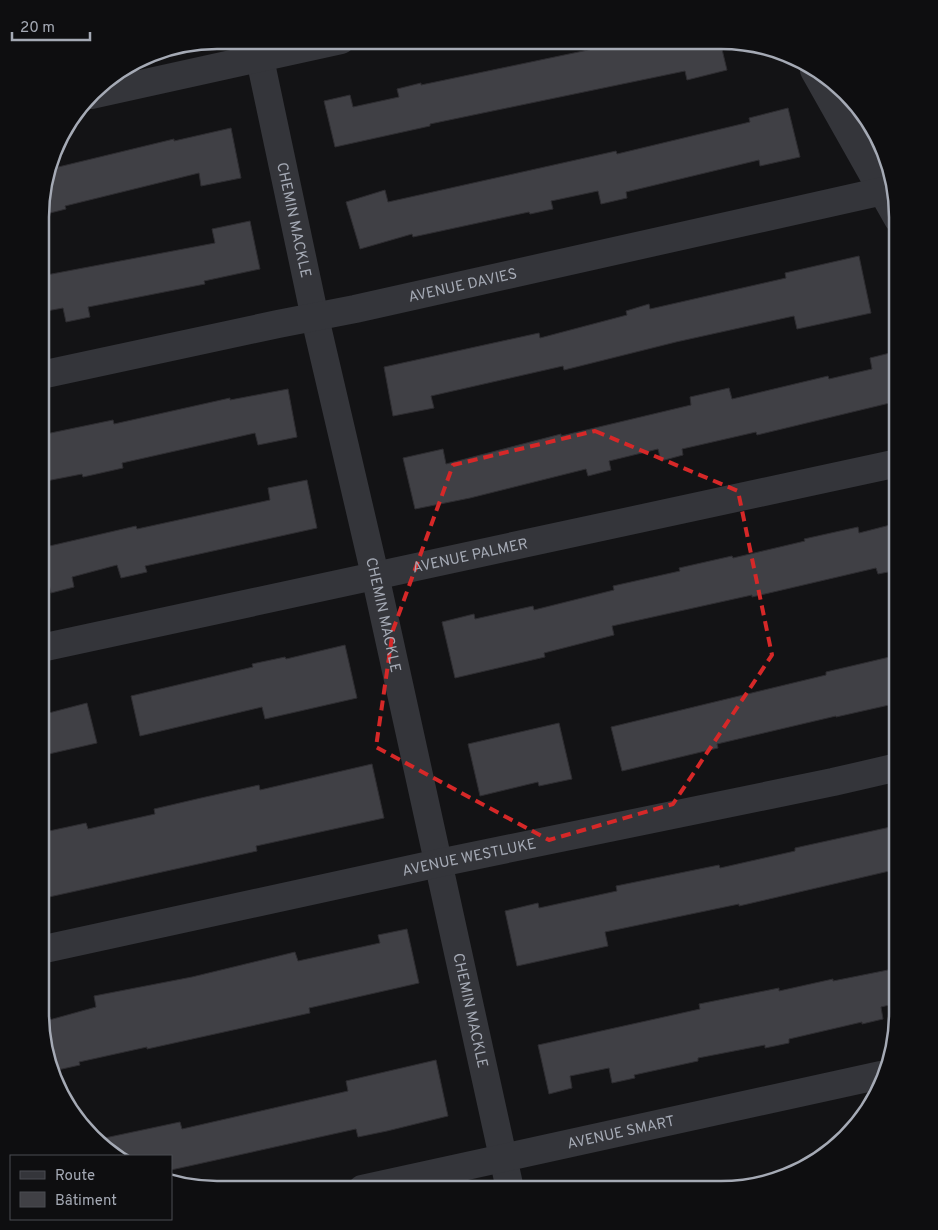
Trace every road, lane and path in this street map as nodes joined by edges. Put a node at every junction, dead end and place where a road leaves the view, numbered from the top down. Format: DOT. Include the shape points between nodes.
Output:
graph roads {
  1 [pos="258,49"];
  2 [pos="820,81"];
  3 [pos="105,91"];
  4 [pos="883,191"];
  5 [pos="888,201"];
  6 [pos="315,318"];
  7 [pos="49,374"];
  8 [pos="889,465"];
  9 [pos="375,575"];
  10 [pos="49,646"];
  11 [pos="889,769"];
  12 [pos="439,863"];
  13 [pos="49,948"];
  14 [pos="876,1076"];
  15 [pos="503,1158"];
  16 [pos="398,1181"];
  17 [pos="508,1181"];
  1 -- 3 [label="street"];
  1 -- 6 [label="street, CHEMIN MACKLE"];
  2 -- 4 [label="street"];
  4 -- 5 [label="street"];
  4 -- 6 [label="street, AVENUE DAVIES"];
  6 -- 7 [label="street, AVENUE DAVIES"];
  6 -- 9 [label="street, CHEMIN MACKLE"];
  8 -- 9 [label="street, AVENUE PALMER"];
  9 -- 10 [label="street, AVENUE PALMER"];
  9 -- 12 [label="street, CHEMIN MACKLE"];
  11 -- 12 [label="street, AVENUE WESTLUKE"];
  12 -- 13 [label="street, AVENUE WESTLUKE"];
  12 -- 15 [label="street, CHEMIN MACKLE"];
  14 -- 15 [label="street, AVENUE SMART"];
  15 -- 16 [label="street, AVENUE SMART"];
  15 -- 17 [label="street, CHEMIN MACKLE"];
}
